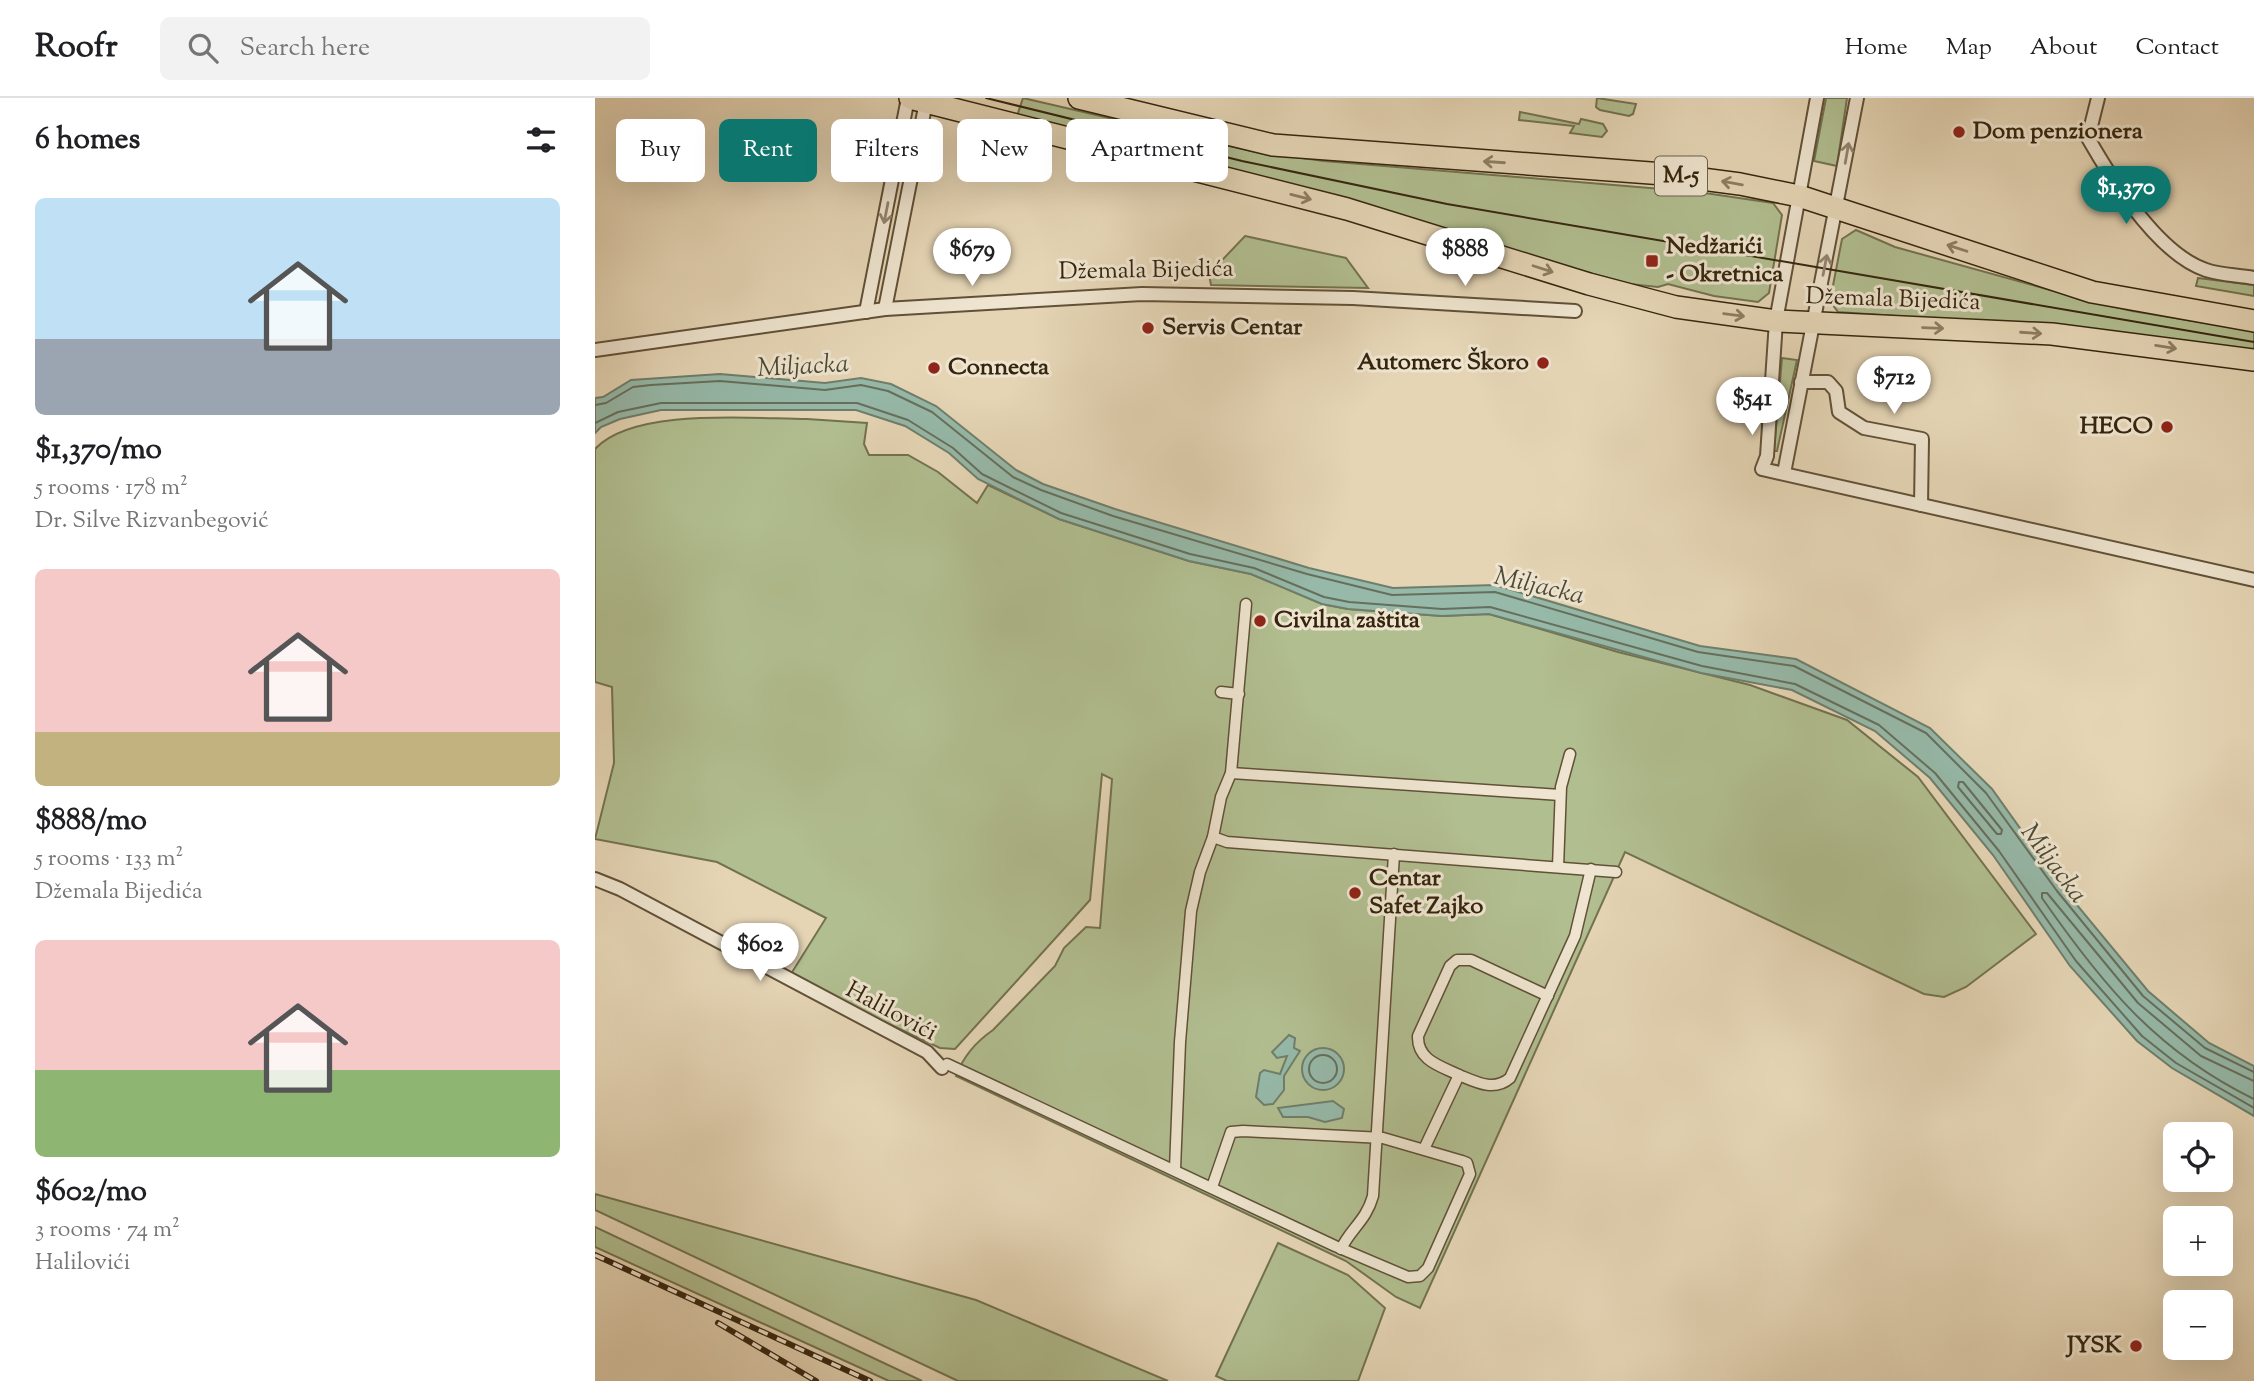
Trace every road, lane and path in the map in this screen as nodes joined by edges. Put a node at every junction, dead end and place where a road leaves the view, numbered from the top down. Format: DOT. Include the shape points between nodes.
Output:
graph roads {
  1 [pos="1079,98"];
  2 [pos="1817,98"];
  3 [pos="1857,98"];
  4 [pos="2098,98"];
  5 [pos="918,99"];
  6 [pos="1798,196"];
  7 [pos="1836,208"];
  8 [pos="2254,278"];
  9 [pos="885,309"];
  10 [pos="1575,311"];
  11 [pos="866,312"];
  12 [pos="1776,321"];
  13 [pos="2254,321"];
  14 [pos="1814,323"];
  15 [pos="595,350"];
  16 [pos="2254,360"];
  17 [pos="1801,382"];
  18 [pos="1784,473"];
  19 [pos="1921,505"];
  20 [pos="2254,580"];
  21 [pos="1246,604"];
  22 [pos="1221,692"];
  23 [pos="1239,694"];
  24 [pos="1570,754"];
  25 [pos="1231,773"];
  26 [pos="1560,795"];
  27 [pos="1213,837"];
  28 [pos="1394,854"];
  29 [pos="1558,867"];
  30 [pos="1591,869"];
  31 [pos="1616,872"];
  32 [pos="595,879"];
  33 [pos="1548,996"];
  34 [pos="945,1066"];
  35 [pos="1459,1075"];
  36 [pos="1377,1138"];
  37 [pos="1424,1149"];
  38 [pos="1175,1169"];
  39 [pos="1212,1187"];
  40 [pos="1341,1249"];
  6 -- 1 [label="main road, Džemala Bijedića / M-5, one-way" via="1664,174 1273,145"];
  2 -- 6 [label="street"];
  7 -- 3 [label="street, one-way"];
  4 -- 8 [label="street" via="2088,138 2137,213 2193,265"];
  5 -- 9 [label="street"];
  5 -- 11 [label="street, one-way"];
  5 -- 12 [label="main road, Džemala Bijedića, one-way" via="1334,205 1625,294"];
  6 -- 7 [label="main road, Džemala Bijedića / M-5"];
  6 -- 12 [label="street"];
  13 -- 7 [label="main road, Džemala Bijedića / M-5, one-way" via="2092,292"];
  14 -- 7 [label="street, one-way"];
  9 -- 10 [label="street, Džemala Bijedića" via="1198,293"];
  9 -- 11 [label="street, Džemala Bijedića"];
  11 -- 15 [label="street, Džemala Bijedića"];
  12 -- 14 [label="main road, Džemala Bijedića"];
  12 -- 18 [label="street" via="1767,456 1762,469"];
  14 -- 16 [label="main road, Džemala Bijedića, one-way" via="2052,334"];
  14 -- 17 [label="street"];
  17 -- 18 [label="street"];
  17 -- 19 [label="street" via="1828,382 1836,391 1839,412 1851,423 1922,439"];
  18 -- 19 [label="street"];
  19 -- 20 [label="street"];
  21 -- 23 [label="street"];
  22 -- 23 [label="street"];
  23 -- 25 [label="street"];
  24 -- 26 [label="street"];
  25 -- 26 [label="street"];
  25 -- 27 [label="street"];
  26 -- 29 [label="street"];
  27 -- 28 [label="street" via="1227,842"];
  27 -- 38 [label="street" via="1189,924"];
  28 -- 29 [label="street"];
  28 -- 36 [label="street"];
  29 -- 30 [label="street"];
  30 -- 31 [label="street"];
  30 -- 33 [label="street" via="1575,936"];
  32 -- 34 [label="street, Halilovići"];
  33 -- 35 [label="street" via="1510,1079 1491,1086"];
  33 -- 35 [label="street" via="1471,960 1457,960 1450,966 1417,1045 1426,1059"];
  34 -- 38 [label="street"];
  35 -- 37 [label="street"];
  36 -- 37 [label="street"];
  36 -- 39 [label="street" via="1231,1132"];
  36 -- 40 [label="street" via="1370,1207"];
  37 -- 40 [label="street" via="1467,1163 1470,1174 1424,1273 1408,1277"];
  38 -- 39 [label="street"];
  39 -- 40 [label="street"];
}
